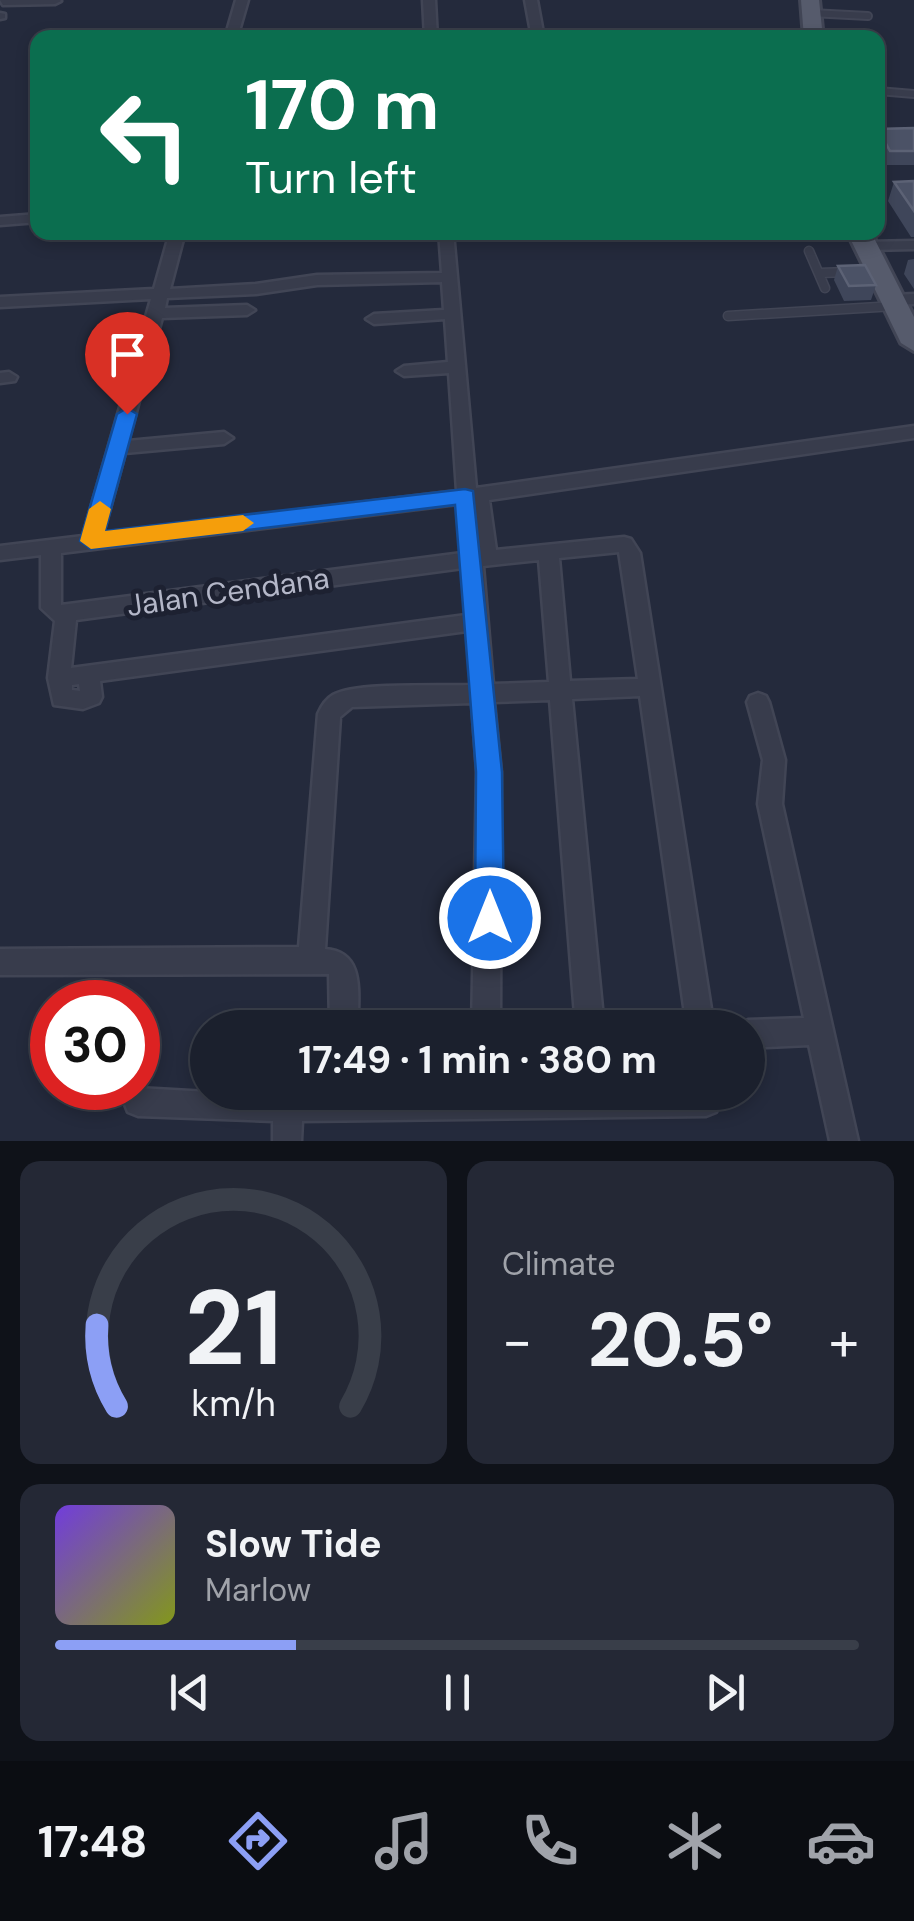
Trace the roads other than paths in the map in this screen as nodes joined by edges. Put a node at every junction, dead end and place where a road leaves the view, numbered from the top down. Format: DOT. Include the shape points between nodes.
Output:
graph roads {
  1 [pos="242,0"];
  2 [pos="429,0"];
  3 [pos="531,0"];
  4 [pos="4,1"];
  5 [pos="55,1"];
  6 [pos="811,6"];
  7 [pos="0,16"];
  8 [pos="868,16"];
  9 [pos="233,30"];
  10 [pos="431,30"];
  11 [pos="537,30"];
  12 [pos="885,92"];
  13 [pos="914,94"];
  14 [pos="30,218"];
  15 [pos="0,220"];
  16 [pos="176,240"];
  17 [pos="447,240"];
  18 [pos="863,240"];
  19 [pos="872,240"];
  20 [pos="914,245"];
  21 [pos="809,251"];
  22 [pos="879,272"];
  23 [pos="820,273"];
  24 [pos="449,277"];
  25 [pos="825,288"];
  26 [pos="161,294"];
  27 [pos="0,302"];
  28 [pos="901,302"];
  29 [pos="247,310"];
  30 [pos="155,313"];
  31 [pos="452,314"];
  32 [pos="728,316"];
  33 [pos="374,319"];
  34 [pos="914,343"];
  35 [pos="456,367"];
  36 [pos="404,371"];
  37 [pos="914,432"];
  38 [pos="224,438"];
  39 [pos="117,448"];
  40 [pos="472,496"];
  41 [pos="91,541"];
  42 [pos="51,546"];
  43 [pos="548,552"];
  44 [pos="0,553"];
  45 [pos="478,559"];
  46 [pos="66,614"];
  47 [pos="475,622"];
  48 [pos="652,687"];
  49 [pos="484,692"];
  50 [pos="562,692"];
  51 [pos="758,702"];
  52 [pos="312,960"];
  53 [pos="0,962"];
  54 [pos="344,1010"];
  55 [pos="486,1010"];
  56 [pos="588,1010"];
  57 [pos="698,1010"];
  58 [pos="820,1031"];
  59 [pos="765,1034"];
  60 [pos="160,1103"];
  61 [pos="190,1104"];
  62 [pos="288,1110"];
  63 [pos="288,1141"];
  64 [pos="844,1141"];
  1 -- 9 [label="street"];
  2 -- 10 [label="street"];
  3 -- 11 [label="street"];
  4 -- 5 [label="street"];
  4 -- 7 [label="street"];
  6 -- 8 [label="lane"];
  12 -- 13 [label="lane"];
  14 -- 15 [label="street"];
  16 -- 26 [label="street"];
  17 -- 24 [label="street"];
  18 -- 22 [label="main road"];
  19 -- 20 [label="street"];
  21 -- 23 [label="lane"];
  22 -- 23 [label="lane"];
  22 -- 28 [label="main road"];
  23 -- 25 [label="lane"];
  24 -- 26 [label="street"];
  24 -- 31 [label="street"];
  26 -- 27 [label="street"];
  26 -- 30 [label="street"];
  28 -- 32 [label="lane"];
  28 -- 34 [label="main road"];
  29 -- 30 [label="street"];
  30 -- 39 [label="street"];
  31 -- 33 [label="street"];
  31 -- 35 [label="street"];
  35 -- 36 [label="street"];
  35 -- 40 [label="street"];
  37 -- 40 [label="street"];
  38 -- 39 [label="street"];
  39 -- 41 [label="street"];
  40 -- 41 [label="street"];
  40 -- 45 [label="street"];
  41 -- 42 [label="street"];
  42 -- 44 [label="street"];
  42 -- 46 [label="street" via="51,608"];
  43 -- 45 [label="street, Jalan Cendana"];
  43 -- 48 [label="street, Jalan Cendana" via="618,543 628,548"];
  43 -- 50 [label="street"];
  45 -- 46 [label="street, Jalan Cendana"];
  45 -- 47 [label="street"];
  46 -- 47 [label="street" via="62,699 83,700 93,692 89,674"];
  47 -- 49 [label="street"];
  48 -- 50 [label="street"];
  48 -- 57 [label="street"];
  49 -- 50 [label="street"];
  49 -- 52 [label="street" via="352,698 329,714"];
  49 -- 55 [label="street"];
  50 -- 56 [label="street"];
  51 -- 58 [label="street" via="774,760 770,804"];
  52 -- 53 [label="street"];
  52 -- 54 [label="street" via="344,970"];
  58 -- 59 [label="street"];
  58 -- 64 [label="street"];
  60 -- 61 [label="street"];
  62 -- 63 [label="street"];
}
